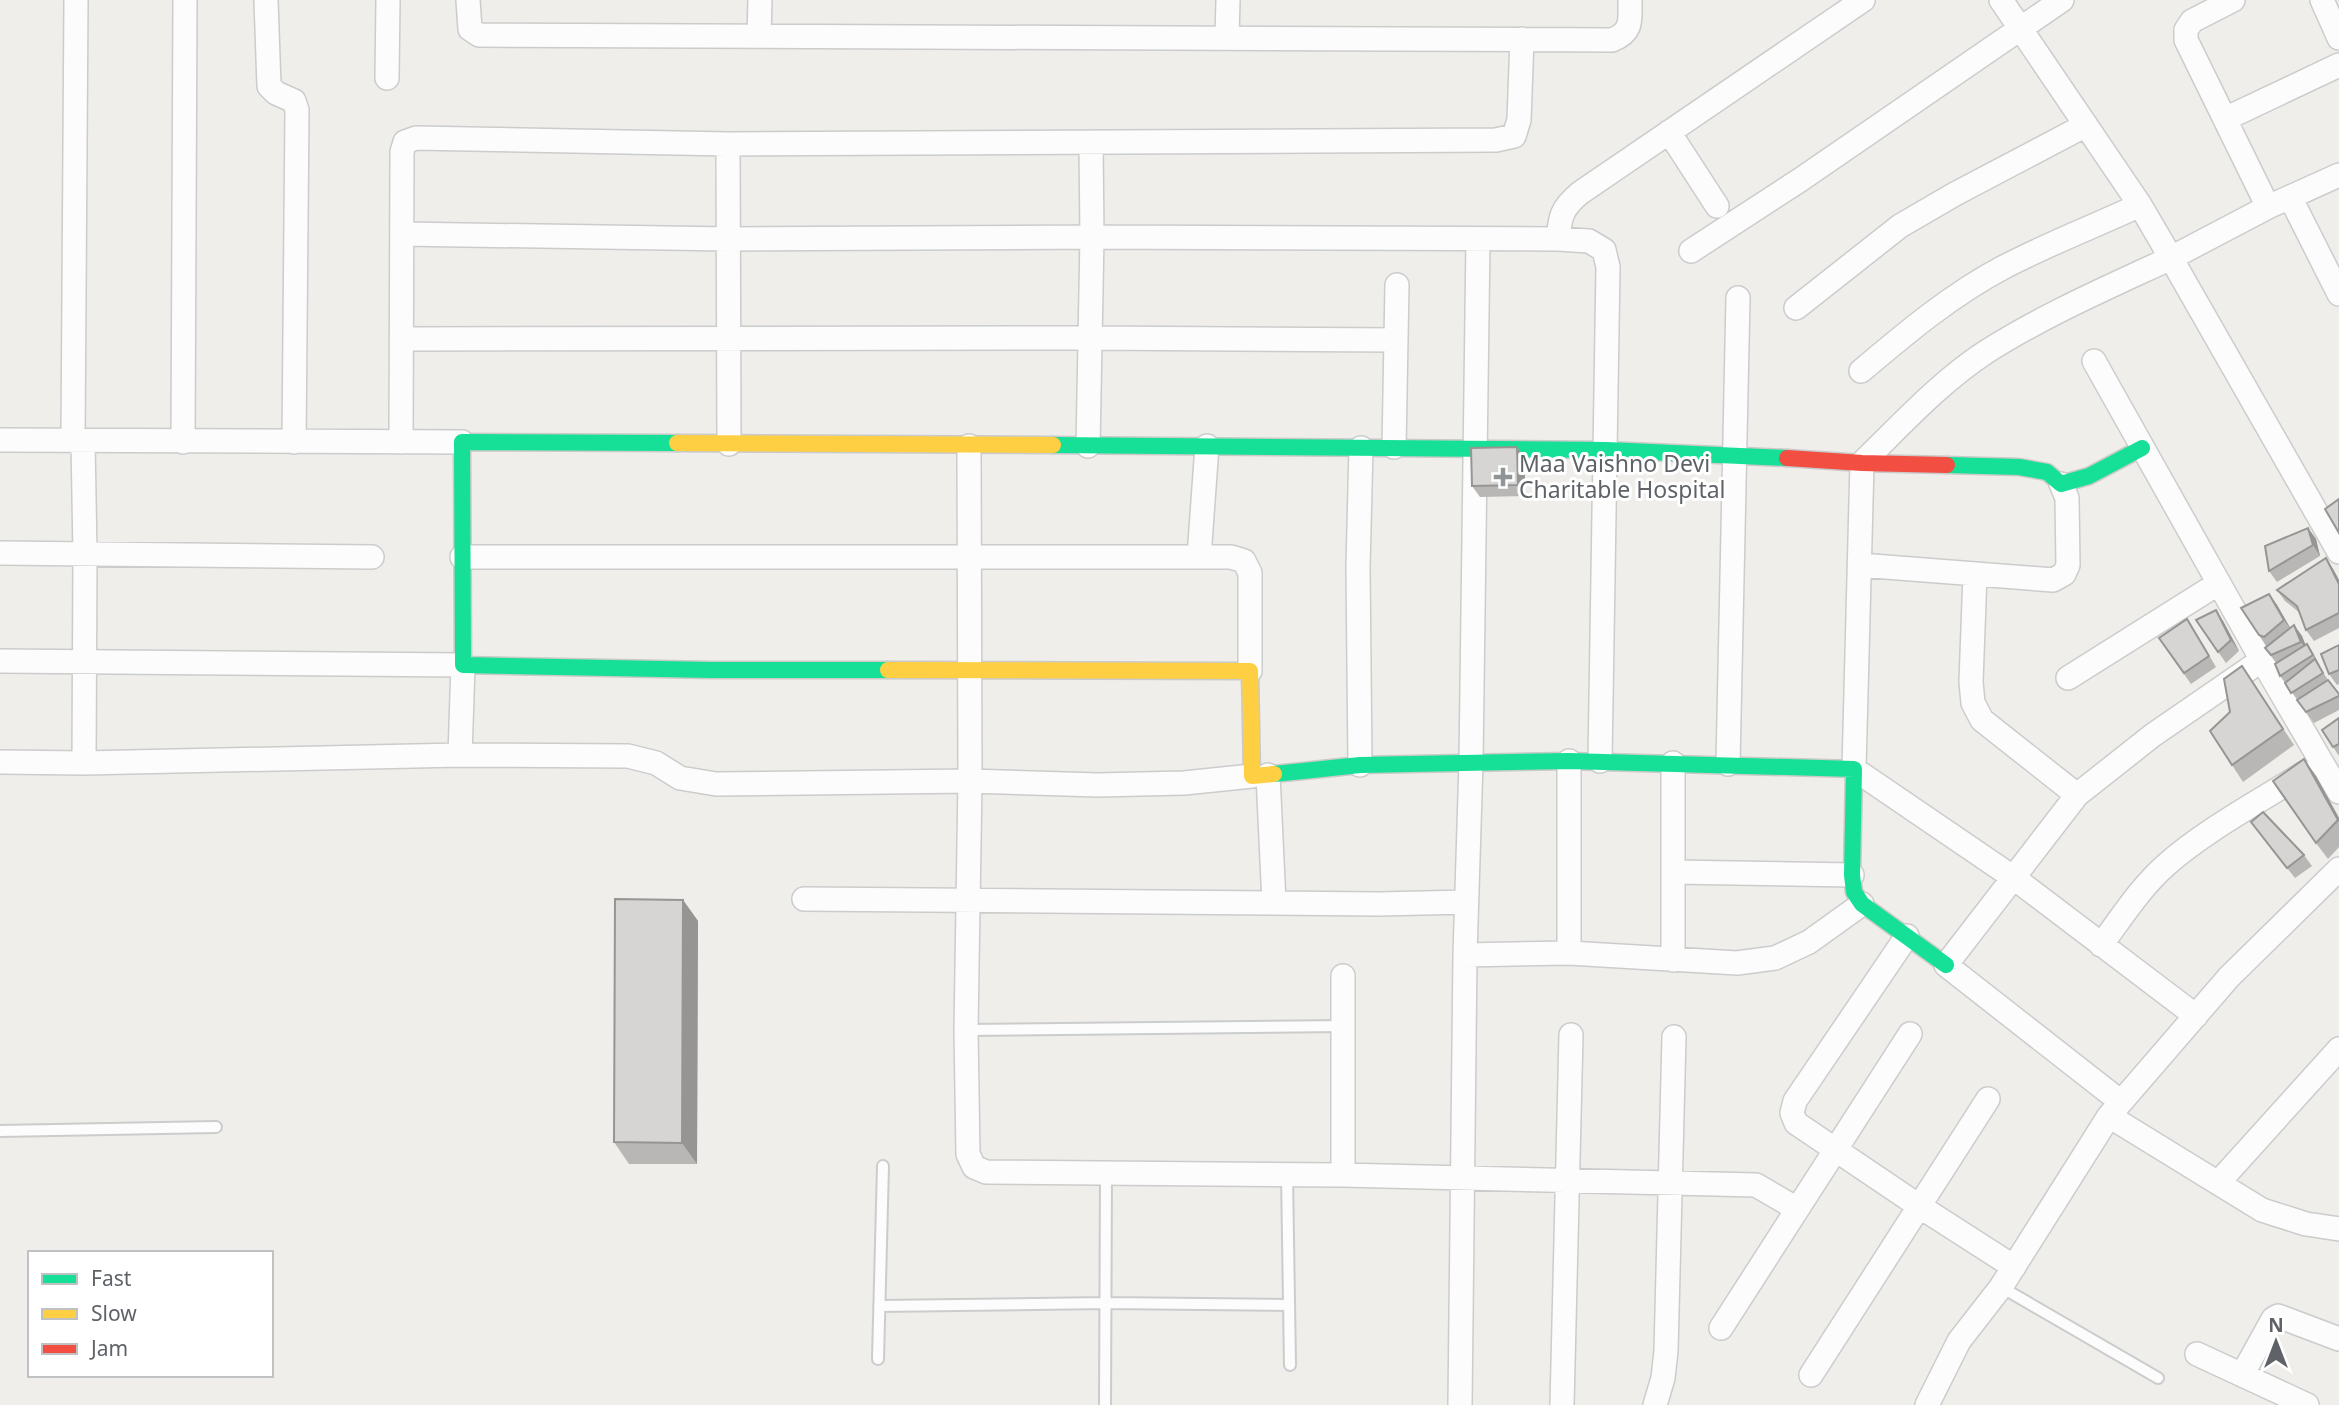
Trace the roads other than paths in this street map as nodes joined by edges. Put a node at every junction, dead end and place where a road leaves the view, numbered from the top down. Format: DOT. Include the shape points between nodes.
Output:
graph roads {
  1 [pos="76,0"];
  2 [pos="185,0"];
  3 [pos="266,0"];
  4 [pos="388,0"];
  5 [pos="468,0"];
  6 [pos="760,0"];
  7 [pos="1227,0"];
  8 [pos="1630,0"];
  9 [pos="1863,0"];
  10 [pos="2001,0"];
  11 [pos="2062,0"];
  12 [pos="2233,0"];
  13 [pos="2322,0"];
  14 [pos="2021,30"];
  15 [pos="759,35"];
  16 [pos="1227,38"];
  17 [pos="2339,38"];
  18 [pos="1522,39"];
  19 [pos="2339,65"];
  20 [pos="387,78"];
  21 [pos="2225,119"];
  22 [pos="2086,125"];
  23 [pos="1669,132"];
  24 [pos="728,144"];
  25 [pos="1091,144"];
  26 [pos="2339,174"];
  27 [pos="2290,197"];
  28 [pos="2140,205"];
  29 [pos="1717,206"];
  30 [pos="2268,207"];
  31 [pos="402,234"];
  32 [pos="1092,237"];
  33 [pos="729,239"];
  34 [pos="1478,239"];
  35 [pos="1558,239"];
  36 [pos="1690,250"];
  37 [pos="2171,258"];
  38 [pos="1397,285"];
  39 [pos="2339,294"];
  40 [pos="1738,298"];
  41 [pos="1796,307"];
  42 [pos="727,338"];
  43 [pos="1090,338"];
  44 [pos="402,339"];
  45 [pos="1396,340"];
  46 [pos="2094,361"];
  47 [pos="1861,370"];
  48 [pos="0,440"];
  49 [pos="78,441"];
  50 [pos="183,442"];
  51 [pos="294,442"];
  52 [pos="401,442"];
  53 [pos="462,442"];
  54 [pos="729,444"];
  55 [pos="969,446"];
  56 [pos="1088,446"];
  57 [pos="1207,446"];
  58 [pos="1394,447"];
  59 [pos="1361,448"];
  60 [pos="2143,448"];
  61 [pos="1475,450"];
  62 [pos="1606,450"];
  63 [pos="1733,454"];
  64 [pos="1863,463"];
  65 [pos="2061,484"];
  66 [pos="2339,552"];
  67 [pos="0,553"];
  68 [pos="85,554"];
  69 [pos="372,557"];
  70 [pos="462,557"];
  71 [pos="1199,557"];
  72 [pos="970,558"];
  73 [pos="1860,565"];
  74 [pos="1975,574"];
  75 [pos="2219,583"];
  76 [pos="2262,660"];
  77 [pos="0,661"];
  78 [pos="83,663"];
  79 [pos="463,665"];
  80 [pos="970,669"];
  81 [pos="1250,671"];
  82 [pos="2068,678"];
  83 [pos="460,755"];
  84 [pos="1569,761"];
  85 [pos="1600,761"];
  86 [pos="0,762"];
  87 [pos="1471,762"];
  88 [pos="2322,762"];
  89 [pos="84,763"];
  90 [pos="1674,764"];
  91 [pos="1728,764"];
  92 [pos="1360,765"];
  93 [pos="1854,769"];
  94 [pos="1260,776"];
  95 [pos="970,781"];
  96 [pos="2339,792"];
  97 [pos="2077,795"];
  98 [pos="1674,872"];
  99 [pos="2338,872"];
  100 [pos="1852,875"];
  101 [pos="2014,878"];
  102 [pos="804,899"];
  103 [pos="968,900"];
  104 [pos="1466,902"];
  105 [pos="1273,903"];
  106 [pos="1863,904"];
  107 [pos="1907,936"];
  108 [pos="2101,944"];
  109 [pos="1569,953"];
  110 [pos="1465,955"];
  111 [pos="1674,960"];
  112 [pos="1946,965"];
  113 [pos="1343,976"];
  114 [pos="2196,1016"];
  115 [pos="1343,1026"];
  116 [pos="966,1030"];
  117 [pos="1910,1034"];
  118 [pos="1571,1035"];
  119 [pos="1674,1037"];
  120 [pos="2339,1049"];
  121 [pos="1988,1099"];
  122 [pos="2115,1109"];
  123 [pos="216,1127"];
  124 [pos="0,1131"];
  125 [pos="1836,1149"];
  126 [pos="883,1166"];
  127 [pos="1106,1174"];
  128 [pos="1287,1174"];
  129 [pos="1343,1175"];
  130 [pos="1463,1177"];
  131 [pos="1568,1180"];
  132 [pos="2218,1183"];
  133 [pos="1671,1184"];
  134 [pos="1919,1206"];
  135 [pos="1797,1209"];
  136 [pos="2339,1229"];
  137 [pos="2014,1267"];
  138 [pos="2001,1287"];
  139 [pos="1107,1303"];
  140 [pos="1289,1305"];
  141 [pos="879,1306"];
  142 [pos="1721,1328"];
  143 [pos="2339,1339"];
  144 [pos="2197,1354"];
  145 [pos="878,1359"];
  146 [pos="1290,1365"];
  147 [pos="1811,1375"];
  148 [pos="2242,1375"];
  149 [pos="2158,1378"];
  150 [pos="1105,1405"];
  151 [pos="1460,1405"];
  152 [pos="1562,1405"];
  153 [pos="1655,1405"];
  154 [pos="1927,1405"];
  155 [pos="2307,1405"];
  1 -- 49 [label="street"];
  2 -- 50 [label="street"];
  3 -- 51 [label="street" via="269,86 294,101 297,110"];
  4 -- 20 [label="street"];
  5 -- 15 [label="street" via="470,29 479,35"];
  6 -- 15 [label="street"];
  7 -- 16 [label="street"];
  8 -- 18 [label="street" via="1629,27 1623,36 1612,40"];
  9 -- 23 [label="street"];
  10 -- 14 [label="street"];
  11 -- 14 [label="street"];
  12 -- 21 [label="street" via="2192,21 2186,30 2186,40"];
  13 -- 17 [label="street"];
  14 -- 22 [label="street"];
  14 -- 36 [label="street"];
  15 -- 16 [label="street"];
  16 -- 18 [label="street"];
  18 -- 25 [label="street" via="1519,120 1514,136 1454,142"];
  19 -- 21 [label="street"];
  21 -- 30 [label="street"];
  22 -- 28 [label="street"];
  22 -- 41 [label="street" via="1900,226"];
  23 -- 29 [label="street"];
  23 -- 35 [label="street" via="1565,206"];
  24 -- 25 [label="street"];
  24 -- 31 [label="street" via="416,138 405,142 402,152"];
  24 -- 33 [label="street"];
  25 -- 32 [label="street"];
  26 -- 27 [label="street"];
  27 -- 30 [label="street"];
  27 -- 39 [label="street"];
  28 -- 37 [label="street"];
  28 -- 47 [label="street" via="2004,267 1956,296"];
  30 -- 37 [label="street"];
  31 -- 33 [label="street"];
  31 -- 44 [label="street"];
  32 -- 33 [label="street"];
  32 -- 34 [label="street"];
  32 -- 43 [label="street"];
  33 -- 42 [label="street"];
  34 -- 35 [label="street"];
  34 -- 61 [label="street"];
  35 -- 62 [label="street" via="1589,242 1604,250 1608,267"];
  37 -- 64 [label="street" via="2045,318 1984,353 1931,396"];
  37 -- 66 [label="street"];
  38 -- 45 [label="street"];
  40 -- 63 [label="street"];
  42 -- 43 [label="street"];
  42 -- 44 [label="street"];
  42 -- 54 [label="street"];
  43 -- 45 [label="street"];
  43 -- 56 [label="street"];
  44 -- 52 [label="street"];
  45 -- 58 [label="street"];
  46 -- 60 [label="street"];
  48 -- 49 [label="street"];
  49 -- 50 [label="street"];
  49 -- 68 [label="street"];
  50 -- 51 [label="street"];
  51 -- 52 [label="street"];
  52 -- 53 [label="street"];
  53 -- 54 [label="street"];
  53 -- 70 [label="street"];
  54 -- 55 [label="street"];
  55 -- 56 [label="street"];
  55 -- 72 [label="street"];
  56 -- 57 [label="street"];
  57 -- 59 [label="street"];
  57 -- 71 [label="street"];
  58 -- 59 [label="street"];
  58 -- 61 [label="street"];
  59 -- 92 [label="street"];
  60 -- 65 [label="street" via="2089,476"];
  60 -- 75 [label="street"];
  61 -- 62 [label="street"];
  61 -- 87 [label="street"];
  62 -- 63 [label="street"];
  62 -- 85 [label="street"];
  63 -- 64 [label="street"];
  63 -- 91 [label="street"];
  64 -- 65 [label="street" via="2018,467 2046,472"];
  64 -- 73 [label="street"];
  65 -- 74 [label="street" via="2067,498 2068,565 2064,574 2053,580"];
  67 -- 68 [label="street"];
  68 -- 69 [label="street"];
  68 -- 78 [label="street"];
  70 -- 72 [label="street"];
  70 -- 79 [label="street"];
  71 -- 72 [label="street"];
  71 -- 81 [label="street" via="1244,561 1250,573"];
  72 -- 80 [label="street"];
  73 -- 74 [label="street"];
  73 -- 93 [label="street"];
  74 -- 97 [label="street" via="1973,703 1982,720"];
  75 -- 76 [label="street"];
  75 -- 82 [label="street"];
  76 -- 88 [label="street"];
  76 -- 97 [label="street" via="2153,735"];
  77 -- 78 [label="street"];
  78 -- 79 [label="street"];
  78 -- 89 [label="street"];
  79 -- 80 [label="street"];
  79 -- 83 [label="street"];
  80 -- 81 [label="street"];
  80 -- 95 [label="street"];
  81 -- 94 [label="street"];
  83 -- 89 [label="street"];
  83 -- 95 [label="street" via="628,756 656,763 680,778 716,784"];
  84 -- 85 [label="street"];
  84 -- 87 [label="street"];
  84 -- 109 [label="street"];
  85 -- 90 [label="street"];
  86 -- 89 [label="street"];
  87 -- 92 [label="street"];
  87 -- 104 [label="street"];
  88 -- 96 [label="street"];
  88 -- 108 [label="street" via="2167,864"];
  90 -- 91 [label="street"];
  90 -- 98 [label="street"];
  91 -- 93 [label="street"];
  92 -- 94 [label="street"];
  93 -- 100 [label="street"];
  93 -- 101 [label="street"];
  94 -- 95 [label="street" via="1097,785"];
  94 -- 105 [label="street"];
  95 -- 103 [label="street"];
  97 -- 101 [label="street"];
  98 -- 100 [label="street"];
  98 -- 111 [label="street"];
  99 -- 114 [label="street"];
  100 -- 106 [label="street" via="1854,892"];
  101 -- 108 [label="street"];
  101 -- 112 [label="street"];
  102 -- 103 [label="street"];
  103 -- 105 [label="street"];
  103 -- 116 [label="street"];
  104 -- 105 [label="street"];
  104 -- 110 [label="street"];
  106 -- 107 [label="street"];
  106 -- 111 [label="street" via="1809,942 1775,958 1737,963"];
  107 -- 112 [label="street"];
  107 -- 125 [label="street" via="1795,1101 1792,1113 1796,1123"];
  108 -- 114 [label="street"];
  109 -- 110 [label="street"];
  109 -- 111 [label="street"];
  110 -- 130 [label="street"];
  112 -- 122 [label="street"];
  113 -- 115 [label="street"];
  114 -- 122 [label="street"];
  115 -- 116 [label="lane"];
  115 -- 129 [label="street"];
  116 -- 127 [label="street" via="968,1154 974,1167 986,1172"];
  117 -- 125 [label="street"];
  118 -- 131 [label="street"];
  119 -- 133 [label="street"];
  120 -- 132 [label="street"];
  121 -- 134 [label="street"];
  122 -- 132 [label="street"];
  122 -- 137 [label="street"];
  123 -- 124 [label="lane"];
  125 -- 134 [label="street"];
  125 -- 135 [label="street"];
  126 -- 141 [label="lane"];
  127 -- 128 [label="street"];
  127 -- 139 [label="lane"];
  128 -- 129 [label="street"];
  128 -- 140 [label="lane"];
  129 -- 130 [label="street"];
  130 -- 131 [label="street"];
  130 -- 151 [label="street"];
  131 -- 133 [label="street"];
  131 -- 152 [label="street"];
  132 -- 136 [label="street" via="2262,1210"];
  133 -- 135 [label="street" via="1756,1185"];
  133 -- 153 [label="street" via="1666,1350"];
  134 -- 137 [label="street"];
  134 -- 147 [label="street"];
  135 -- 142 [label="street"];
  137 -- 138 [label="street"];
  138 -- 149 [label="lane"];
  138 -- 154 [label="street" via="1959,1342"];
  139 -- 140 [label="lane"];
  139 -- 141 [label="lane"];
  139 -- 150 [label="lane"];
  140 -- 146 [label="lane"];
  141 -- 145 [label="lane"];
  143 -- 148 [label="street" via="2278,1316"];
  144 -- 148 [label="street"];
  148 -- 155 [label="street"];
}
